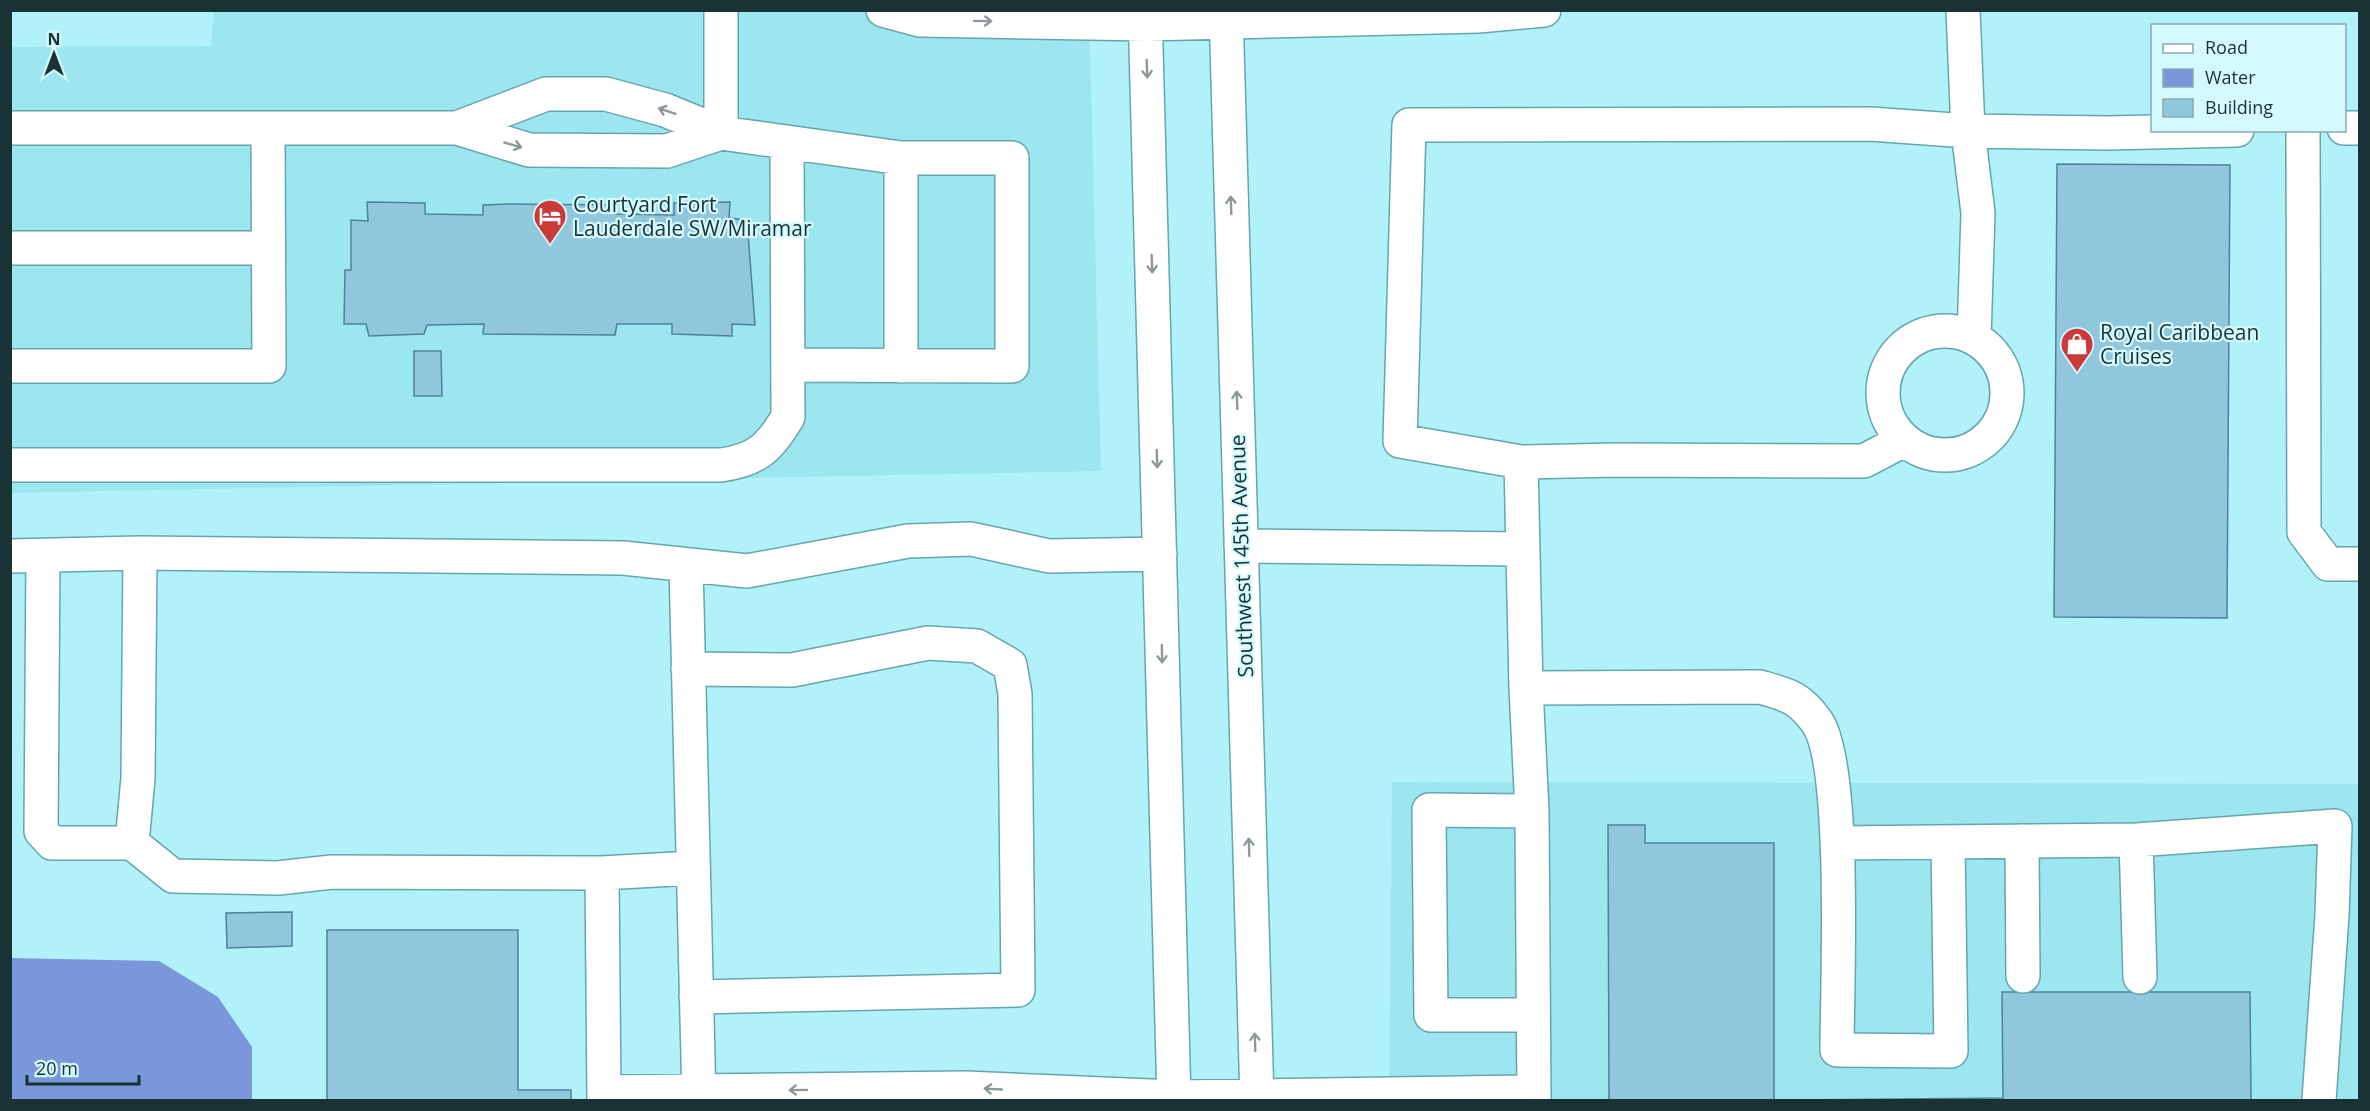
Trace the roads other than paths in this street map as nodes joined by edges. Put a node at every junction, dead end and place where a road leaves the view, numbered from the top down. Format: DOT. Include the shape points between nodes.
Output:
graph roads {
  1 [pos="720,10"];
  2 [pos="883,10"];
  3 [pos="1544,10"];
  4 [pos="1963,10"];
  5 [pos="1226,16"];
  6 [pos="1146,17"];
  7 [pos="10,128"];
  8 [pos="457,128"];
  9 [pos="268,129"];
  10 [pos="1968,131"];
  11 [pos="2151,132"];
  12 [pos="2303,132"];
  13 [pos="721,133"];
  14 [pos="787,142"];
  15 [pos="901,158"];
  16 [pos="10,248"];
  17 [pos="268,248"];
  18 [pos="1974,338"];
  19 [pos="788,365"];
  20 [pos="10,366"];
  21 [pos="901,366"];
  22 [pos="1904,440"];
  23 [pos="1521,462"];
  24 [pos="10,465"];
  25 [pos="1241,546"];
  26 [pos="1523,549"];
  27 [pos="140,553"];
  28 [pos="1160,554"];
  29 [pos="10,556"];
  30 [pos="44,556"];
  31 [pos="2360,564"];
  32 [pos="686,565"];
  33 [pos="688,669"];
  34 [pos="1526,688"];
  35 [pos="1532,811"];
  36 [pos="2347,826"];
  37 [pos="2136,840"];
  38 [pos="2022,841"];
  39 [pos="1948,842"];
  40 [pos="132,843"];
  41 [pos="1837,843"];
  42 [pos="692,868"];
  43 [pos="602,873"];
  44 [pos="2023,976"];
  45 [pos="2140,977"];
  46 [pos="696,997"];
  47 [pos="1533,1016"];
  48 [pos="918,1094"];
  49 [pos="604,1096"];
  50 [pos="699,1096"];
  51 [pos="1534,1096"];
  52 [pos="1256,1098"];
  53 [pos="1174,1099"];
  54 [pos="2319,1101"];
  1 -- 13 [label="street"];
  2 -- 6 [label="street, one-way" via="920,20"];
  3 -- 5 [label="street" via="1478,16"];
  4 -- 10 [label="street"];
  5 -- 6 [label="street"];
  25 -- 5 [label="street, Southwest 145th Avenue, one-way"];
  6 -- 28 [label="street, one-way"];
  7 -- 9 [label="street"];
  8 -- 9 [label="street"];
  8 -- 13 [label="street, one-way" via="529,150 667,151"];
  13 -- 8 [label="street, one-way" via="665,110 606,94 546,94"];
  9 -- 17 [label="street"];
  10 -- 11 [label="street"];
  10 -- 18 [label="street" via="1978,213"];
  10 -- 23 [label="street" via="1870,124 1409,125 1400,441"];
  12 -- 31 [label="street" via="2304,532 2328,564"];
  13 -- 14 [label="street"];
  14 -- 15 [label="street"];
  14 -- 19 [label="street"];
  15 -- 21 [label="street"];
  15 -- 21 [label="street" via="1012,158 1012,366"];
  16 -- 17 [label="street"];
  17 -- 20 [label="street" via="269,366"];
  18 -- 22 [label="street" via="1946,331 1926,334 1908,343 1895,356 1883,391 1892,426"];
  18 -- 22 [label="street" via="1997,358 2005,377 2003,416 1992,433 1977,446 1939,455"];
  19 -- 21 [label="street"];
  19 -- 24 [label="street" via="788,417 771,445 742,462 721,465"];
  22 -- 23 [label="street" via="1864,461"];
  23 -- 26 [label="street"];
  25 -- 26 [label="street"];
  52 -- 25 [label="street, Southwest 145th Avenue, one-way"];
  26 -- 34 [label="street"];
  27 -- 30 [label="street"];
  27 -- 32 [label="street" via="623,558"];
  27 -- 40 [label="street" via="138,778"];
  28 -- 32 [label="street" via="1049,556 971,539 908,541 747,571"];
  28 -- 53 [label="street, one-way"];
  29 -- 30 [label="street"];
  30 -- 40 [label="street" via="41,831 52,843"];
  32 -- 33 [label="street"];
  33 -- 42 [label="street"];
  33 -- 46 [label="street" via="792,670 928,643 977,646 1010,666 1015,694 1018,990"];
  34 -- 35 [label="street"];
  34 -- 41 [label="street" via="1760,687 1796,698 1818,723 1830,755"];
  35 -- 47 [label="street"];
  35 -- 47 [label="street" via="1429,810 1431,1016"];
  36 -- 37 [label="street"];
  36 -- 54 [label="street" via="2332,915"];
  37 -- 38 [label="street"];
  37 -- 45 [label="street"];
  38 -- 39 [label="street"];
  38 -- 44 [label="street"];
  39 -- 41 [label="street"];
  39 -- 41 [label="street" via="1951,1051 1837,1050"];
  40 -- 43 [label="street" via="173,876"];
  42 -- 43 [label="street"];
  42 -- 46 [label="street"];
  43 -- 49 [label="street"];
  46 -- 50 [label="street"];
  47 -- 51 [label="street"];
  48 -- 50 [label="street, one-way"];
  53 -- 48 [label="street, one-way" via="966,1088"];
  49 -- 50 [label="street"];
  51 -- 52 [label="street"];
  52 -- 53 [label="street"];
}
